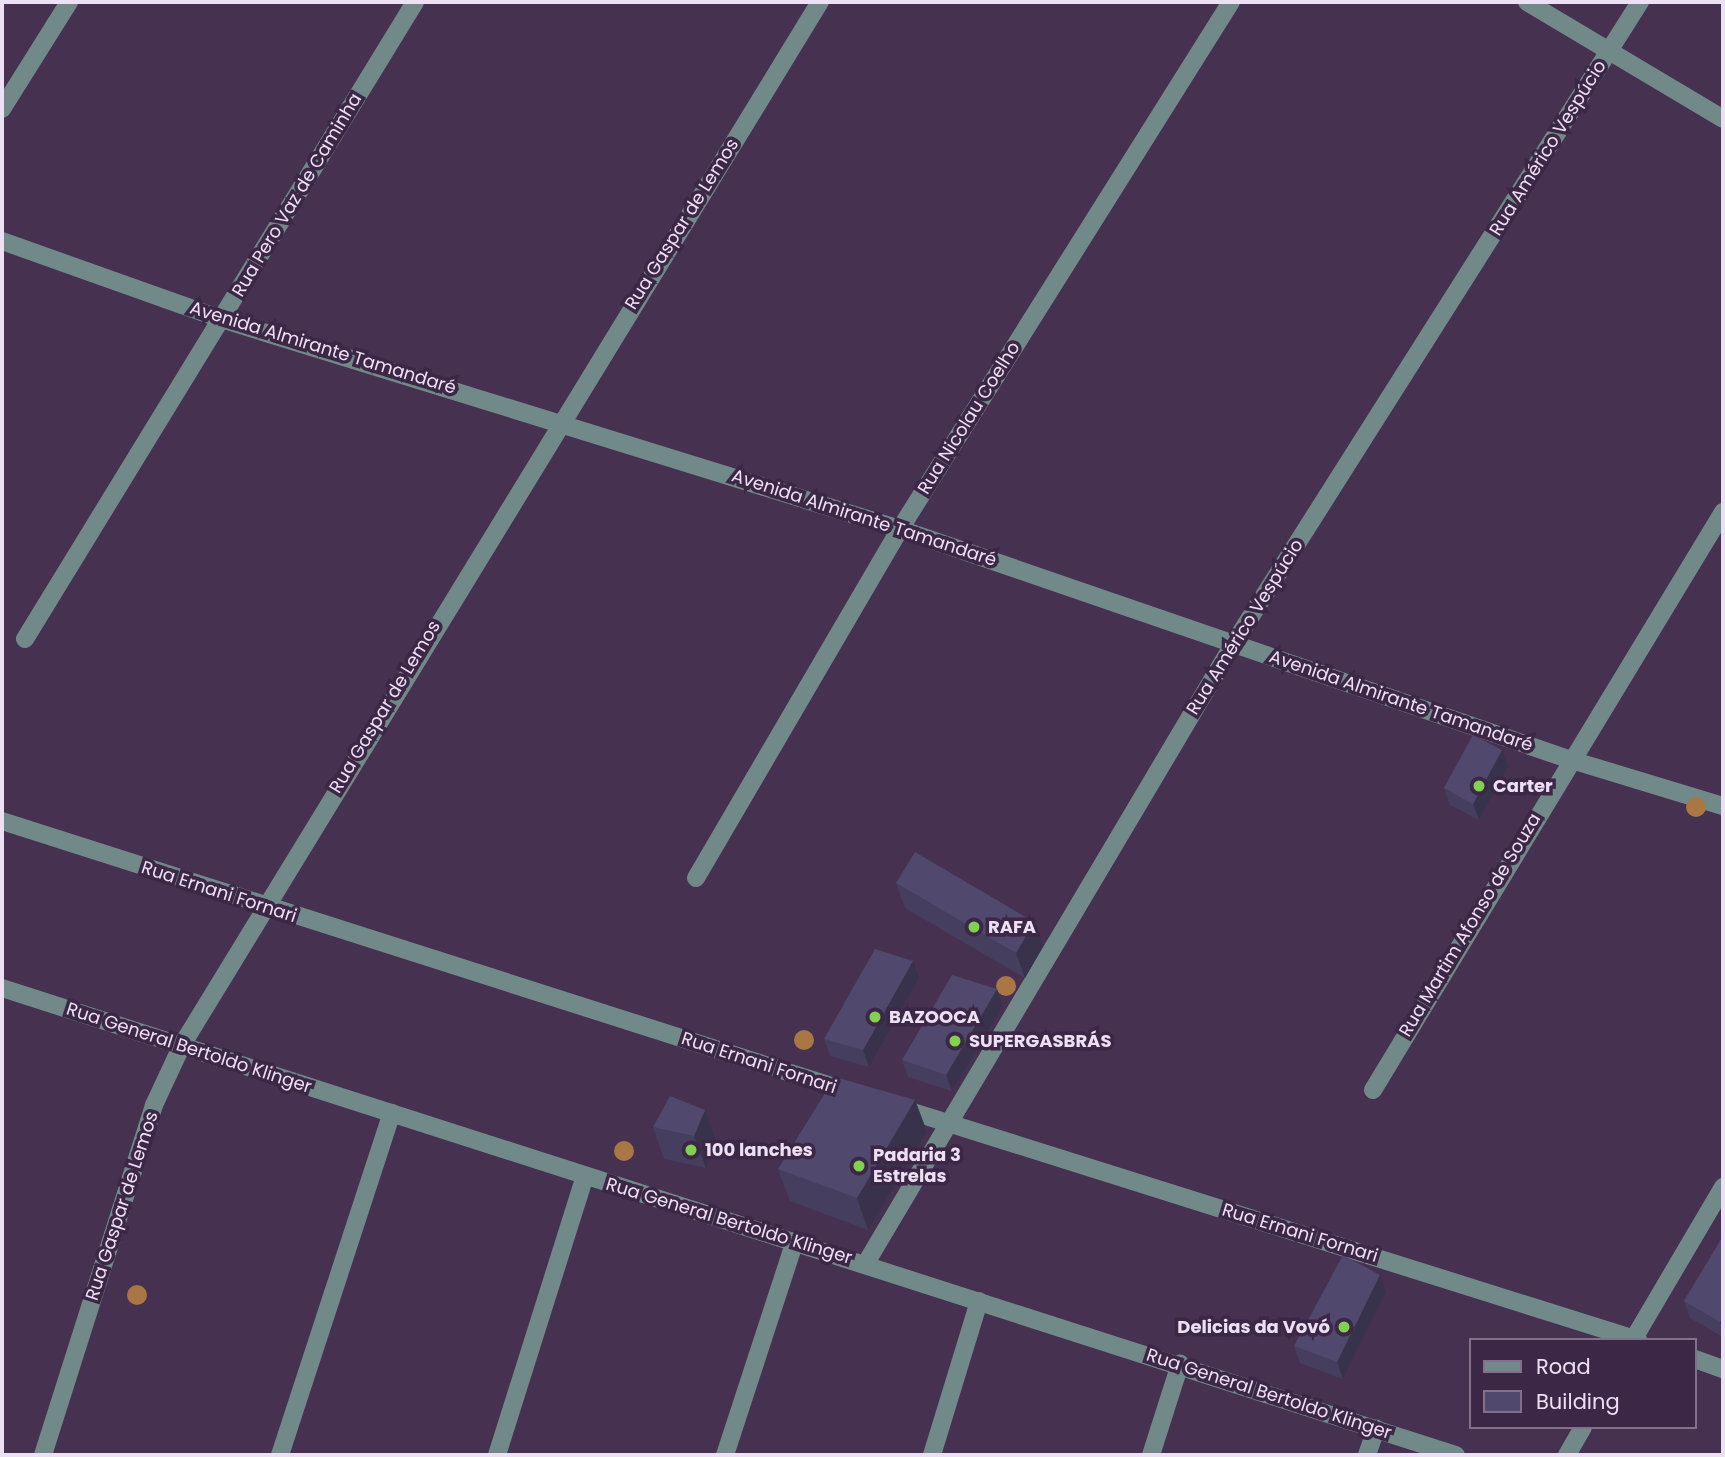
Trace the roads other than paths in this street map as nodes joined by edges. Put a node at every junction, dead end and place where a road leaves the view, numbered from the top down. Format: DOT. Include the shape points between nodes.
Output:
graph roads {
  1 [pos="69,2"];
  2 [pos="415,2"];
  3 [pos="820,2"];
  4 [pos="1231,2"];
  5 [pos="1527,2"];
  6 [pos="1640,2"];
  7 [pos="1610,51"];
  8 [pos="2,109"];
  9 [pos="1723,118"];
  10 [pos="2,241"];
  11 [pos="221,319"];
  12 [pos="561,420"];
  13 [pos="1723,512"];
  14 [pos="900,529"];
  15 [pos="25,639"];
  16 [pos="1234,643"];
  17 [pos="1567,759"];
  18 [pos="1723,806"];
  19 [pos="2,821"];
  20 [pos="696,877"];
  21 [pos="263,906"];
  22 [pos="2,988"];
  23 [pos="183,1045"];
  24 [pos="1373,1090"];
  25 [pos="392,1113"];
  26 [pos="945,1122"];
  27 [pos="585,1176"];
  28 [pos="1723,1187"];
  29 [pos="794,1241"];
  30 [pos="866,1263"];
  31 [pos="979,1301"];
  32 [pos="1632,1338"];
  33 [pos="1636,1338"];
  34 [pos="1697,1361"];
  35 [pos="1181,1364"];
  36 [pos="1723,1369"];
  37 [pos="1376,1429"];
  38 [pos="1582,1429"];
  39 [pos="43,1455"];
  40 [pos="280,1455"];
  41 [pos="497,1455"];
  42 [pos="725,1455"];
  43 [pos="932,1455"];
  44 [pos="1151,1455"];
  45 [pos="1367,1455"];
  46 [pos="1456,1455"];
  47 [pos="1567,1455"];
  1 -- 8 [label="street"];
  2 -- 11 [label="street, Rua Pero Vaz de Caminha"];
  3 -- 12 [label="street, Rua Gaspar de Lemos"];
  4 -- 14 [label="street, Rua Nicolau Coelho"];
  5 -- 7 [label="street"];
  6 -- 7 [label="street, Rua Américo Vespúcio"];
  7 -- 9 [label="street"];
  7 -- 16 [label="street, Rua Américo Vespúcio"];
  10 -- 11 [label="street, Avenida Almirante Tamandaré"];
  11 -- 12 [label="street, Avenida Almirante Tamandaré"];
  11 -- 15 [label="street, Rua Pero Vaz de Caminha"];
  12 -- 14 [label="street, Avenida Almirante Tamandaré"];
  12 -- 21 [label="street, Rua Gaspar de Lemos"];
  13 -- 17 [label="street, Rua Martim Afonso de Souza"];
  14 -- 16 [label="street, Avenida Almirante Tamandaré"];
  14 -- 20 [label="street, Rua Nicolau Coelho"];
  16 -- 17 [label="street, Avenida Almirante Tamandaré"];
  16 -- 26 [label="street, Rua Américo Vespúcio"];
  17 -- 18 [label="street, Avenida Almirante Tamandaré"];
  17 -- 24 [label="street, Rua Martim Afonso de Souza"];
  19 -- 21 [label="street, Rua Ernani Fornari"];
  21 -- 23 [label="street, Rua Gaspar de Lemos"];
  21 -- 26 [label="street, Rua Ernani Fornari"];
  22 -- 23 [label="street, Rua General Bertoldo Klinger"];
  23 -- 25 [label="street, Rua General Bertoldo Klinger"];
  23 -- 39 [label="street, Rua Gaspar de Lemos" via="154,1105"];
  25 -- 27 [label="street, Rua General Bertoldo Klinger"];
  25 -- 40 [label="street"];
  26 -- 30 [label="street, Rua Américo Vespúcio"];
  26 -- 32 [label="street, Rua Ernani Fornari"];
  27 -- 29 [label="street, Rua General Bertoldo Klinger"];
  27 -- 41 [label="street"];
  28 -- 33 [label="street"];
  29 -- 30 [label="street, Rua General Bertoldo Klinger"];
  29 -- 42 [label="street"];
  30 -- 31 [label="street, Rua General Bertoldo Klinger"];
  31 -- 35 [label="street, Rua General Bertoldo Klinger"];
  31 -- 43 [label="street"];
  34 -- 36 [label="street"];
  35 -- 37 [label="street, Rua General Bertoldo Klinger"];
  35 -- 44 [label="street"];
  37 -- 45 [label="street"];
  37 -- 46 [label="street, Rua General Bertoldo Klinger"];
  38 -- 47 [label="street"];
}
